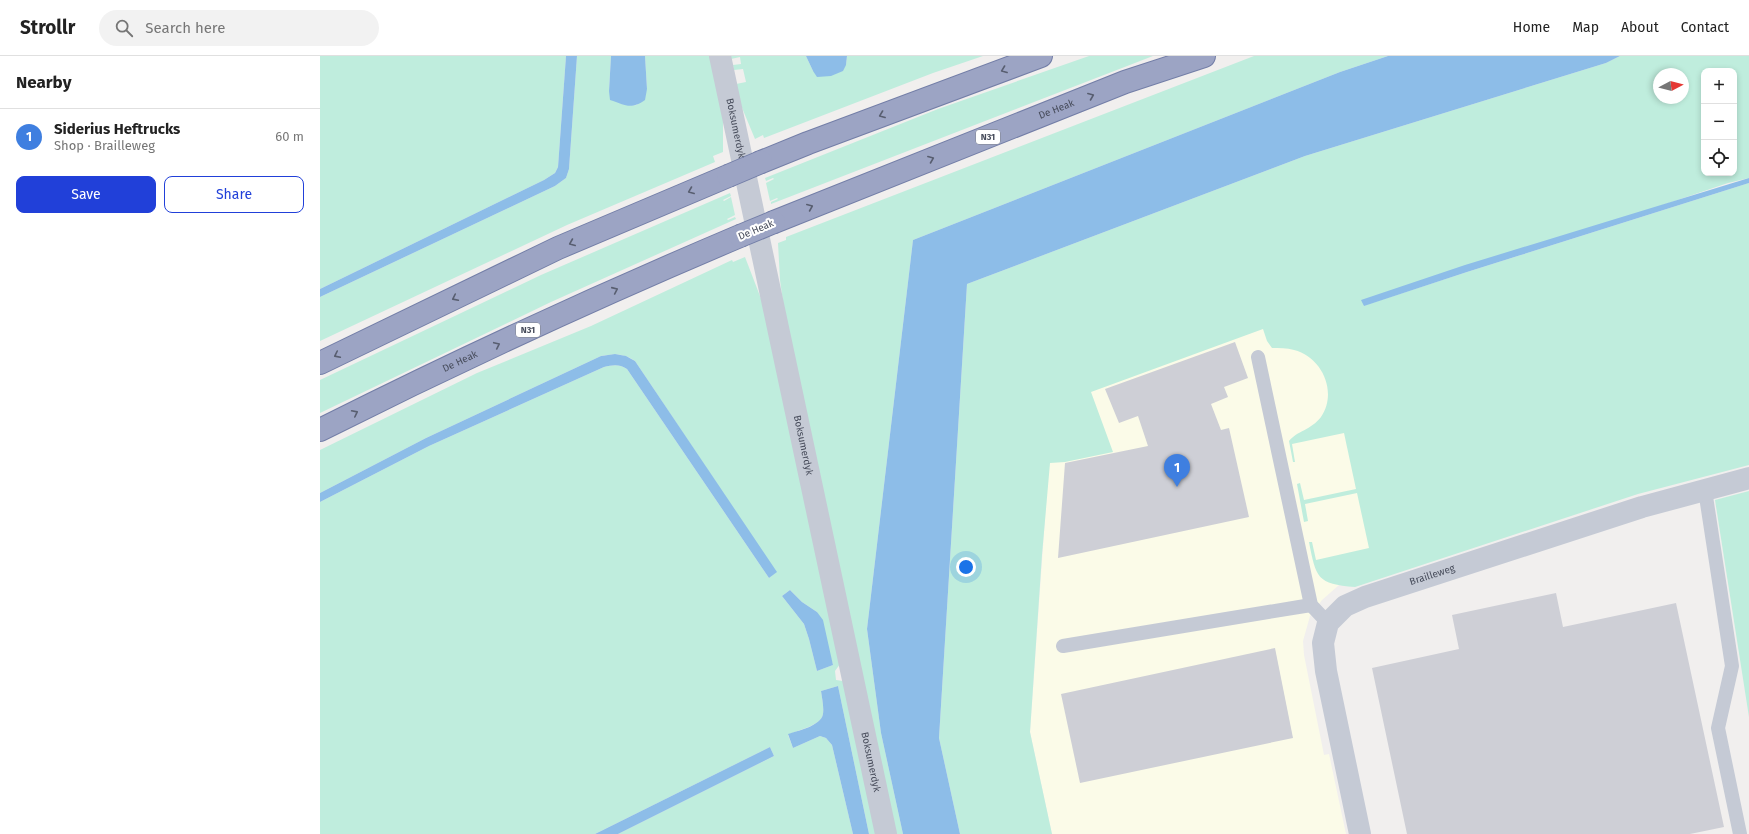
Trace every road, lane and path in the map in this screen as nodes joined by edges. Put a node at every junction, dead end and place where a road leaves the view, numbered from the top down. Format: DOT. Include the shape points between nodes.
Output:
graph roads {
  1 [pos="720,56"];
  2 [pos="1041,56"];
  3 [pos="1204,56"];
  4 [pos="1258,357"];
  5 [pos="320,363"];
  6 [pos="320,430"];
  7 [pos="1749,478"];
  8 [pos="1705,490"];
  9 [pos="1311,606"];
  10 [pos="1328,623"];
  11 [pos="1063,646"];
  12 [pos="886,834"];
  13 [pos="1360,834"];
  14 [pos="1740,834"];
  1 -- 12 [label="street, Boksumerdyk"];
  2 -- 5 [label="highway, one-way, bridge" via="808,143 558,248"];
  6 -- 3 [label="highway, De Heak / N31, one-way, bridge" via="577,307 740,236 1125,82"];
  4 -- 9 [label="lane"];
  7 -- 8 [label="street, Brailleweg"];
  8 -- 10 [label="street, Brailleweg" via="1642,507 1365,597 1345,606"];
  8 -- 14 [label="lane" via="1732,666 1718,728"];
  9 -- 10 [label="lane"];
  9 -- 11 [label="lane"];
  10 -- 13 [label="street" via="1323,643 1326,671"];
}
